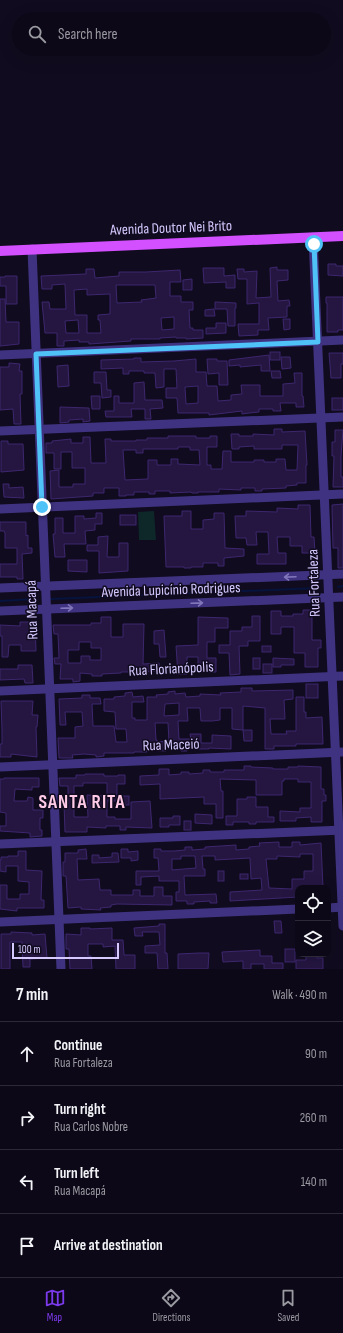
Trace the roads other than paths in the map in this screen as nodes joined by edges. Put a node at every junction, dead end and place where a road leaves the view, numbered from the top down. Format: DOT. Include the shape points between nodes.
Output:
graph roads {
  1 [pos="343,236"];
  2 [pos="313,237"];
  3 [pos="32,249"];
  4 [pos="0,251"];
  5 [pos="343,340"];
  6 [pos="318,342"];
  7 [pos="36,354"];
  8 [pos="0,355"];
  9 [pos="343,417"];
  10 [pos="321,418"];
  11 [pos="39,430"];
  12 [pos="0,431"];
  13 [pos="343,494"];
  14 [pos="324,495"];
  15 [pos="42,507"];
  16 [pos="0,509"];
  17 [pos="343,574"];
  18 [pos="328,575"];
  19 [pos="46,586"];
  20 [pos="0,588"];
  21 [pos="329,597"];
  22 [pos="343,597"];
  23 [pos="46,609"];
  24 [pos="0,611"];
  25 [pos="332,676"];
  26 [pos="343,676"];
  27 [pos="50,688"];
  28 [pos="0,691"];
  29 [pos="339,752"];
  30 [pos="53,765"];
  31 [pos="0,767"];
  32 [pos="341,830"];
  33 [pos="56,841"];
  34 [pos="0,844"];
  35 [pos="343,907"];
  36 [pos="331,908"];
  37 [pos="295,909"];
  38 [pos="59,919"];
  39 [pos="0,922"];
  40 [pos="343,926"];
  41 [pos="61,969"];
  1 -- 2 [label="main road, Avenida Doutor Nei Brito"];
  2 -- 3 [label="main road, Avenida Doutor Nei Brito"];
  2 -- 6 [label="street, Rua Fortaleza"];
  3 -- 4 [label="main road, Avenida Doutor Nei Brito"];
  3 -- 7 [label="street, Rua Macapá"];
  5 -- 6 [label="street"];
  6 -- 7 [label="street"];
  6 -- 10 [label="street, Rua Fortaleza"];
  7 -- 8 [label="street"];
  7 -- 11 [label="street, Rua Macapá"];
  9 -- 10 [label="street"];
  10 -- 11 [label="street"];
  10 -- 14 [label="street, Rua Fortaleza"];
  11 -- 12 [label="street"];
  11 -- 15 [label="street, Rua Macapá"];
  13 -- 14 [label="street"];
  14 -- 15 [label="street"];
  14 -- 18 [label="street, Rua Fortaleza"];
  15 -- 16 [label="street"];
  15 -- 19 [label="street, Rua Macapá"];
  17 -- 18 [label="street, Avenida Lupicínio Rodrigues"];
  18 -- 19 [label="street, Avenida Lupicínio Rodrigues, one-way"];
  18 -- 21 [label="street, Rua Fortaleza"];
  19 -- 20 [label="street, Avenida Lupicínio Rodrigues"];
  19 -- 23 [label="street, Rua Macapá"];
  21 -- 22 [label="street, Avenida Lupicínio Rodrigues"];
  23 -- 21 [label="street, Avenida Lupicínio Rodrigues, one-way"];
  21 -- 25 [label="street, Rua Fortaleza"];
  23 -- 24 [label="street, Avenida Lupicínio Rodrigues"];
  23 -- 27 [label="street, Rua Macapá"];
  25 -- 26 [label="street, Rua Florianópolis"];
  25 -- 27 [label="street, Rua Florianópolis"];
  25 -- 29 [label="street, Rua Fortaleza"];
  27 -- 28 [label="street, Rua Florianópolis"];
  27 -- 30 [label="street, Rua Macapá"];
  29 -- 30 [label="street, Rua Maceió"];
  29 -- 32 [label="street, Rua Fortaleza"];
  30 -- 31 [label="street, Rua Maceió"];
  30 -- 33 [label="street, Rua Macapá"];
  32 -- 33 [label="street"];
  32 -- 35 [label="street, Rua Fortaleza"];
  33 -- 34 [label="street"];
  33 -- 38 [label="street, Rua Macapá"];
  35 -- 36 [label="street"];
  35 -- 40 [label="street, Rua Fortaleza"];
  37 -- 38 [label="street"];
  38 -- 39 [label="street"];
  38 -- 41 [label="street, Rua Macapá"];
}
